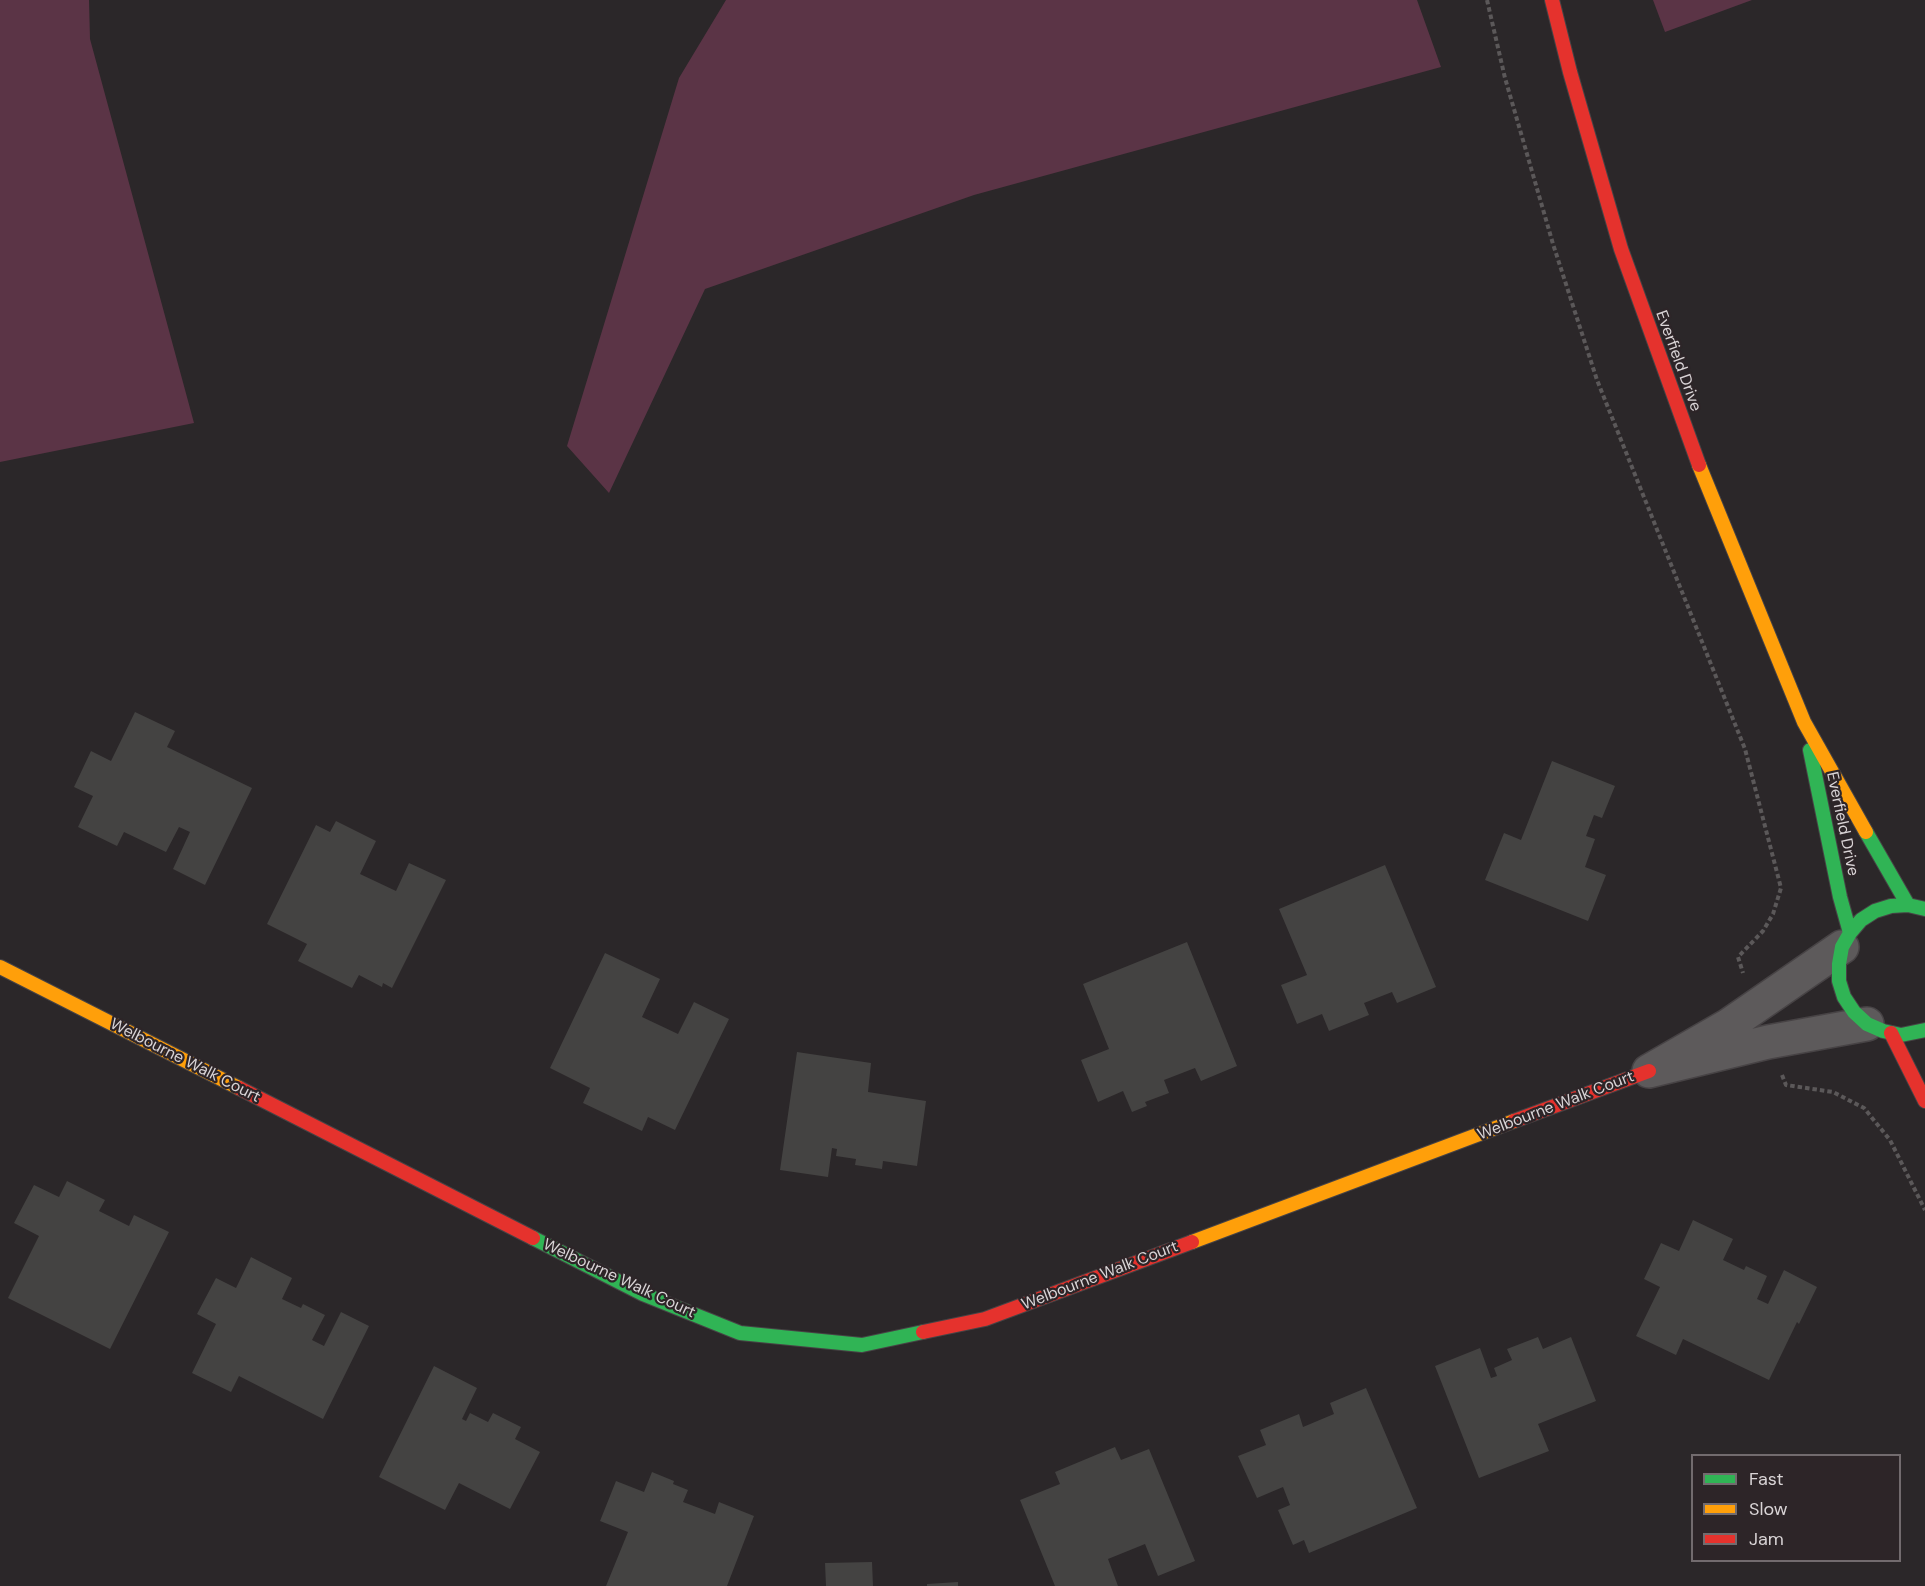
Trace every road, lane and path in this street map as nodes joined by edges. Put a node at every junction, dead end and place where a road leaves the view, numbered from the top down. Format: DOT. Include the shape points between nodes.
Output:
graph roads {
  1 [pos="1487,0"];
  2 [pos="1552,0"];
  3 [pos="1804,722"];
  4 [pos="1908,905"];
  5 [pos="1925,909"];
  6 [pos="1846,940"];
  7 [pos="0,967"];
  8 [pos="1755,1008"];
  9 [pos="1879,1028"];
  10 [pos="1925,1030"];
  11 [pos="1768,1042"];
  12 [pos="1648,1071"];
  13 [pos="1925,1101"];
  14 [pos="1925,1209"];
  1 -- 8 [label="path" via="1553,244 1597,380 1745,749 1781,888 1763,931 1738,957"];
  2 -- 3 [label="street, Everfield Drive" via="1621,249 1685,430"];
  3 -- 4 [label="street, Everfield Drive"];
  3 -- 6 [label="street, Everfield Drive"];
  4 -- 5 [label="street"];
  4 -- 6 [label="street" via="1875,911 1861,920"];
  6 -- 8 [label="street, Welbourne Walk Court"];
  6 -- 9 [label="street" via="1839,964 1844,997 1854,1012"];
  7 -- 12 [label="street, Welbourne Walk Court" via="643,1294 740,1333 862,1345 985,1319"];
  8 -- 12 [label="street, Welbourne Walk Court"];
  9 -- 10 [label="street" via="1901,1035"];
  9 -- 11 [label="street, Welbourne Walk Court"];
  9 -- 13 [label="street"];
  11 -- 12 [label="street, Welbourne Walk Court"];
  11 -- 14 [label="path" via="1786,1085 1833,1092 1864,1108 1890,1140"];
}
